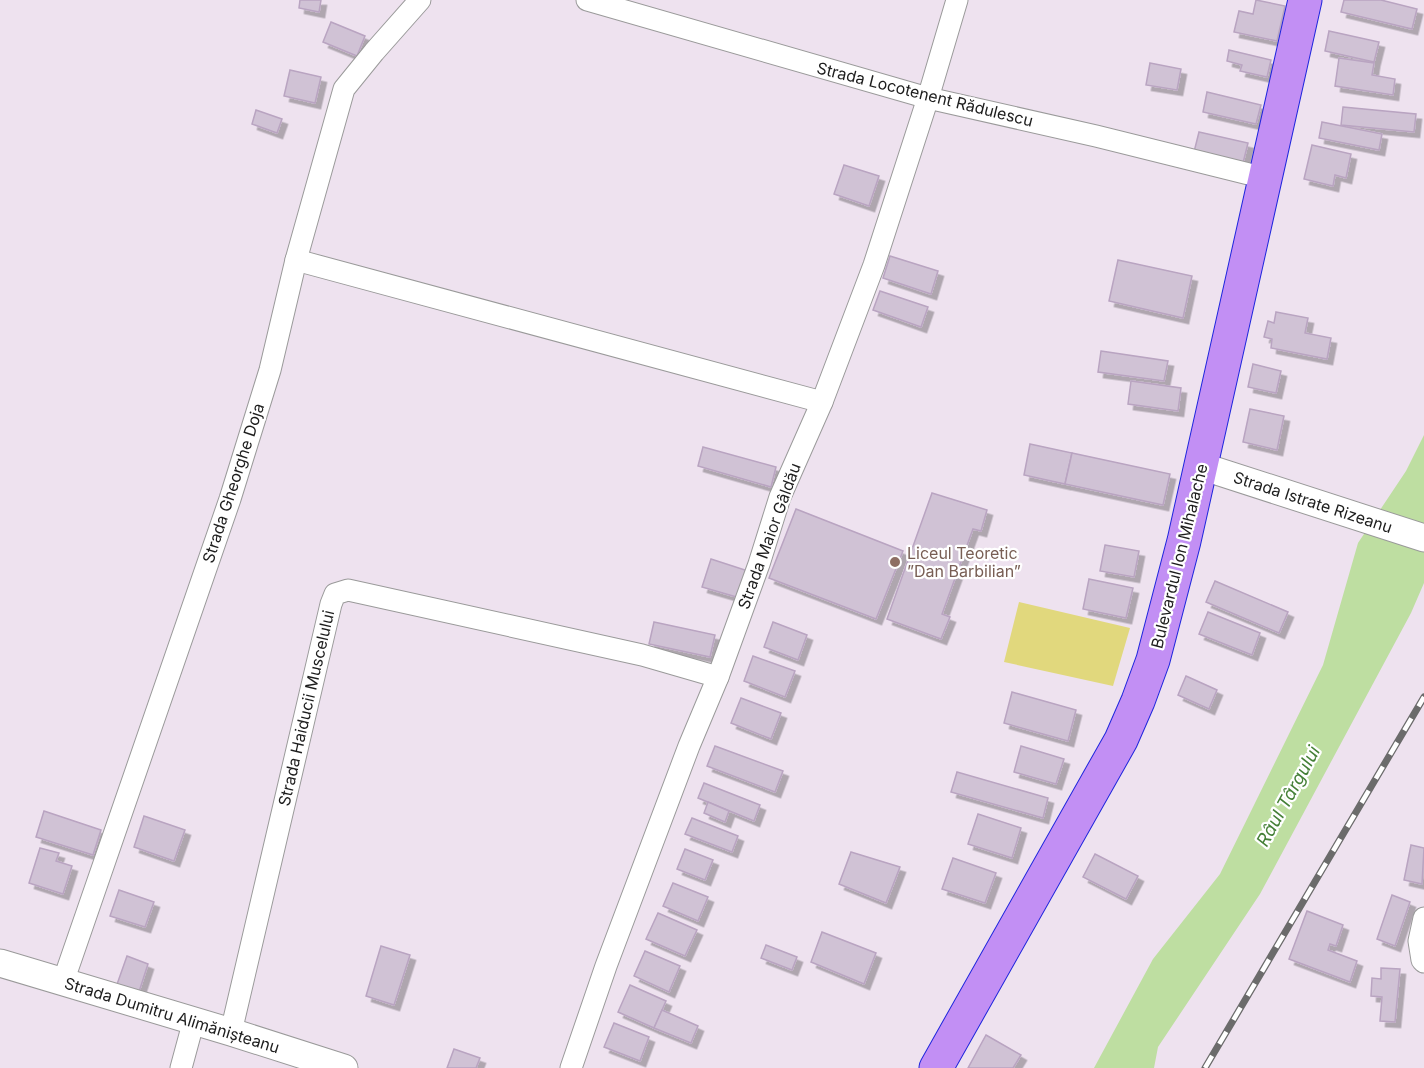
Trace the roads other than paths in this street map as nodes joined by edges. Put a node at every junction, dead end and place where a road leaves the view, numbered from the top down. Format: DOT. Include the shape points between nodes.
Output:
graph roads {
  1 [pos="420,0"];
  2 [pos="587,0"];
  3 [pos="957,0"];
  4 [pos="1305,0"];
  5 [pos="928,99"];
  6 [pos="1265,178"];
  7 [pos="296,260"];
  8 [pos="822,402"];
  9 [pos="1201,466"];
  10 [pos="1424,538"];
  11 [pos="718,677"];
  12 [pos="1424,918"];
  13 [pos="1424,962"];
  14 [pos="0,963"];
  15 [pos="63,982"];
  16 [pos="194,1020"];
  17 [pos="231,1032"];
  18 [pos="181,1068"];
  19 [pos="344,1068"];
  20 [pos="571,1068"];
  21 [pos="936,1068"];
  1 -- 7 [label="street, Strada Gheorghe Doja" via="344,89"];
  2 -- 5 [label="street, Strada Locotenent Rădulescu"];
  3 -- 5 [label="street, Strada Maior Gâldău"];
  4 -- 6 [label="highway, Bulevardul Ion Mihalache"];
  5 -- 6 [label="street, Strada Locotenent Rădulescu"];
  5 -- 8 [label="street, Strada Maior Gâldău"];
  6 -- 9 [label="highway, Bulevardul Ion Mihalache"];
  7 -- 8 [label="street"];
  7 -- 15 [label="street, Strada Gheorghe Doja" via="270,370 230,499"];
  8 -- 11 [label="street, Strada Maior Gâldău" via="780,497"];
  9 -- 10 [label="street, Strada Istrate Rizeanu"];
  9 -- 21 [label="highway, Bulevardul Ion Mihalache" via="1162,628 1134,711 1111,759"];
  11 -- 17 [label="street, Strada Haiducii Muscelului" via="642,655 348,590 335,594"];
  11 -- 20 [label="street, Strada Maior Gâldău" via="606,966"];
  12 -- 13 [label="street" via="1419,941"];
  14 -- 15 [label="street, Strada Dumitru Alimănișteanu"];
  15 -- 16 [label="street, Strada Dumitru Alimănișteanu"];
  16 -- 17 [label="street, Strada Dumitru Alimănișteanu"];
  16 -- 18 [label="street"];
  17 -- 19 [label="street, Strada Dumitru Alimănișteanu"];
}
